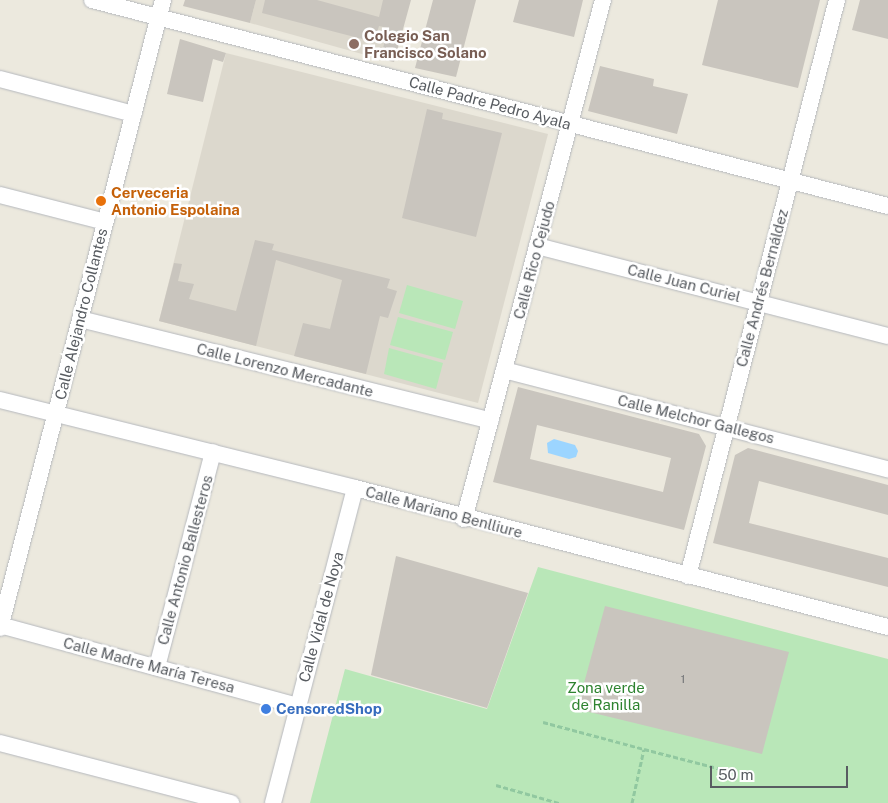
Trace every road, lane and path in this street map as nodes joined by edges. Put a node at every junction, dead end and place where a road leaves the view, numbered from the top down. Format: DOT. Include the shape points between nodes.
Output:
graph roads {
  1 [pos="92,0"];
  2 [pos="163,0"];
  3 [pos="602,0"];
  4 [pos="837,0"];
  5 [pos="158,17"];
  6 [pos="0,79"];
  7 [pos="134,114"];
  8 [pos="571,124"];
  9 [pos="790,181"];
  10 [pos="0,195"];
  11 [pos="888,206"];
  12 [pos="105,222"];
  13 [pos="537,246"];
  14 [pos="759,303"];
  15 [pos="80,320"];
  16 [pos="888,336"];
  17 [pos="504,370"];
  18 [pos="0,400"];
  19 [pos="56,414"];
  20 [pos="491,420"];
  21 [pos="726,427"];
  22 [pos="213,452"];
  23 [pos="888,469"];
  24 [pos="355,488"];
  25 [pos="464,519"];
  26 [pos="688,576"];
  27 [pos="0,626"];
  28 [pos="888,628"];
  29 [pos="157,668"];
  30 [pos="298,706"];
  31 [pos="543,722"];
  32 [pos="0,743"];
  33 [pos="644,749"];
  34 [pos="737,773"];
  35 [pos="496,786"];
  36 [pos="231,803"];
  37 [pos="273,803"];
  38 [pos="559,803"];
  39 [pos="632,803"];
  1 -- 5 [label="street, Calle Padre Pedro Ayala"];
  2 -- 5 [label="street, Calle Alejandro Collantes"];
  3 -- 8 [label="street, Calle Rico Cejudo"];
  4 -- 9 [label="street, Calle Andrés Bernáldez"];
  5 -- 7 [label="street, Calle Alejandro Collantes"];
  5 -- 8 [label="street, Calle Padre Pedro Ayala"];
  6 -- 7 [label="street"];
  7 -- 12 [label="street, Calle Alejandro Collantes"];
  8 -- 9 [label="street, Calle Padre Pedro Ayala"];
  8 -- 13 [label="street, Calle Rico Cejudo"];
  9 -- 11 [label="street, Calle Padre Pedro Ayala"];
  9 -- 14 [label="street, Calle Andrés Bernáldez"];
  10 -- 12 [label="street"];
  12 -- 15 [label="street, Calle Alejandro Collantes"];
  13 -- 14 [label="street, Calle Juan Curiel"];
  13 -- 17 [label="street, Calle Rico Cejudo"];
  14 -- 16 [label="street, Calle Juan Curiel"];
  14 -- 21 [label="street, Calle Andrés Bernáldez"];
  15 -- 19 [label="street, Calle Alejandro Collantes"];
  15 -- 20 [label="street, Calle Lorenzo Mercadante"];
  17 -- 20 [label="street, Calle Rico Cejudo"];
  17 -- 21 [label="street, Calle Melchor Gallegos"];
  18 -- 19 [label="street, Calle Mariano Benlliure"];
  19 -- 22 [label="street, Calle Mariano Benlliure"];
  19 -- 27 [label="street, Calle Alejandro Collantes"];
  20 -- 25 [label="street, Calle Rico Cejudo"];
  21 -- 23 [label="street, Calle Melchor Gallegos"];
  21 -- 26 [label="street, Calle Andrés Bernáldez"];
  22 -- 24 [label="street, Calle Mariano Benlliure"];
  22 -- 29 [label="street, Calle Antonio Ballesteros"];
  24 -- 25 [label="street, Calle Mariano Benlliure"];
  24 -- 30 [label="street, Calle Vidal de Noya"];
  25 -- 26 [label="street, Calle Mariano Benlliure"];
  26 -- 28 [label="street, Calle Mariano Benlliure"];
  27 -- 29 [label="street, Calle Madre María Teresa"];
  29 -- 30 [label="street, Calle Madre María Teresa"];
  30 -- 37 [label="street, Calle Vidal de Noya"];
  31 -- 33 [label="path"];
  32 -- 36 [label="street"];
  33 -- 34 [label="path"];
  33 -- 39 [label="path"];
  35 -- 38 [label="path"];
}
